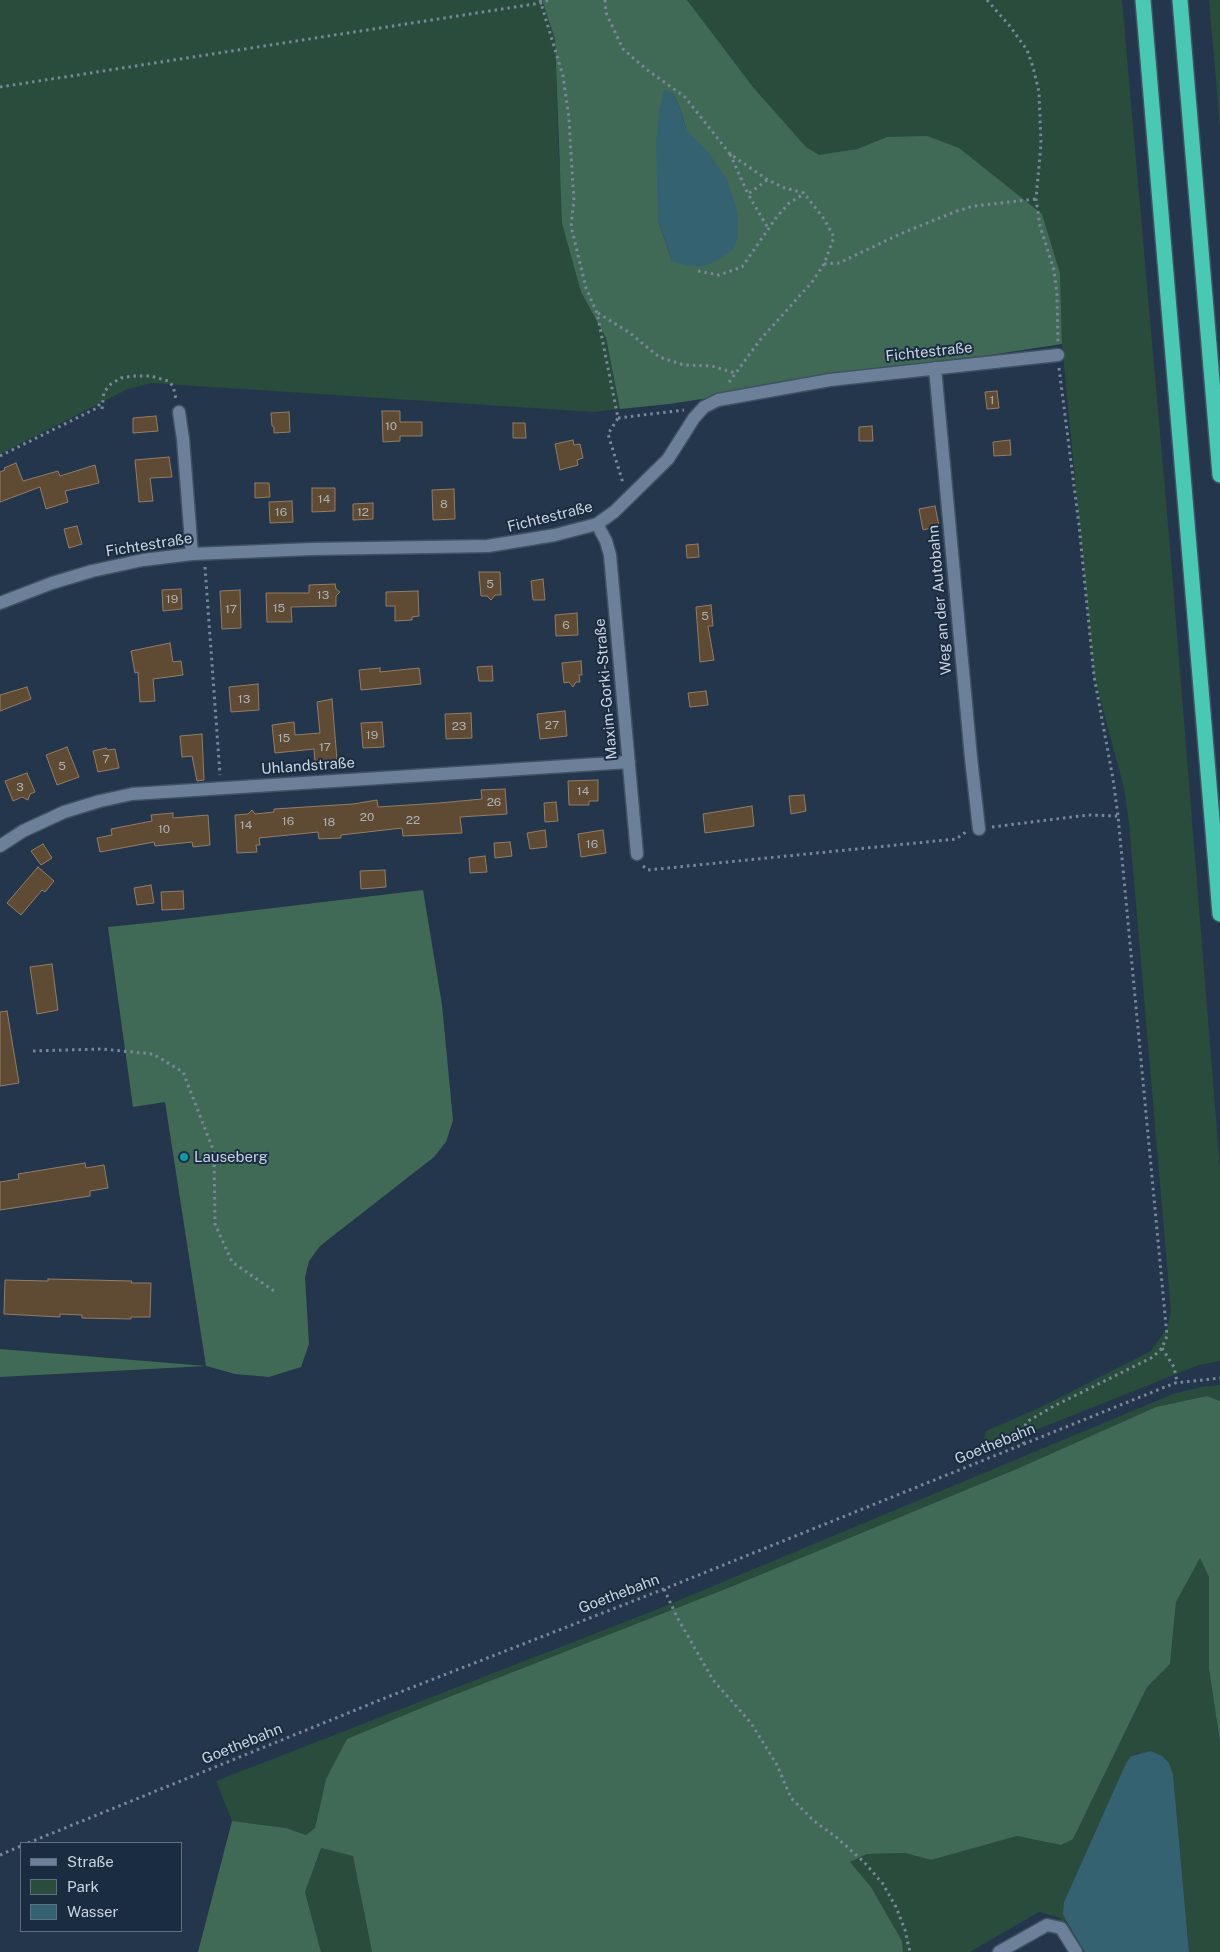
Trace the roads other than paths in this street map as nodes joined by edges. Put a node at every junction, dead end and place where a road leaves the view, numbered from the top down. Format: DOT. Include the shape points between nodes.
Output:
graph roads {
  1 [pos="1143,0"];
  2 [pos="1180,0"];
  3 [pos="1058,355"];
  4 [pos="935,368"];
  5 [pos="178,412"];
  6 [pos="1220,475"];
  7 [pos="597,524"];
  8 [pos="198,554"];
  9 [pos="0,603"];
  10 [pos="629,762"];
  11 [pos="979,829"];
  12 [pos="0,846"];
  13 [pos="637,854"];
  14 [pos="1220,914"];
  15 [pos="999,1952"];
  16 [pos="1076,1952"];
  1 -- 14 [label="highway"];
  2 -- 6 [label="highway"];
  3 -- 4 [label="street, Fichtestraße"];
  4 -- 7 [label="street, Fichtestraße" via="830,380 718,400 704,407 694,418 668,459 628,500"];
  4 -- 11 [label="street, Weg an der Autobahn"];
  5 -- 8 [label="street"];
  7 -- 8 [label="street, Fichtestraße" via="528,541 488,546"];
  7 -- 10 [label="street, Maxim-Gorki-Straße" via="610,556"];
  8 -- 9 [label="street, Fichtestraße" via="144,560 92,571 52,582"];
  10 -- 12 [label="street, Uhlandstraße" via="132,794 64,812"];
  10 -- 13 [label="street, Maxim-Gorki-Straße"];
  15 -- 16 [label="street" via="1047,1925 1061,1928"];
}
